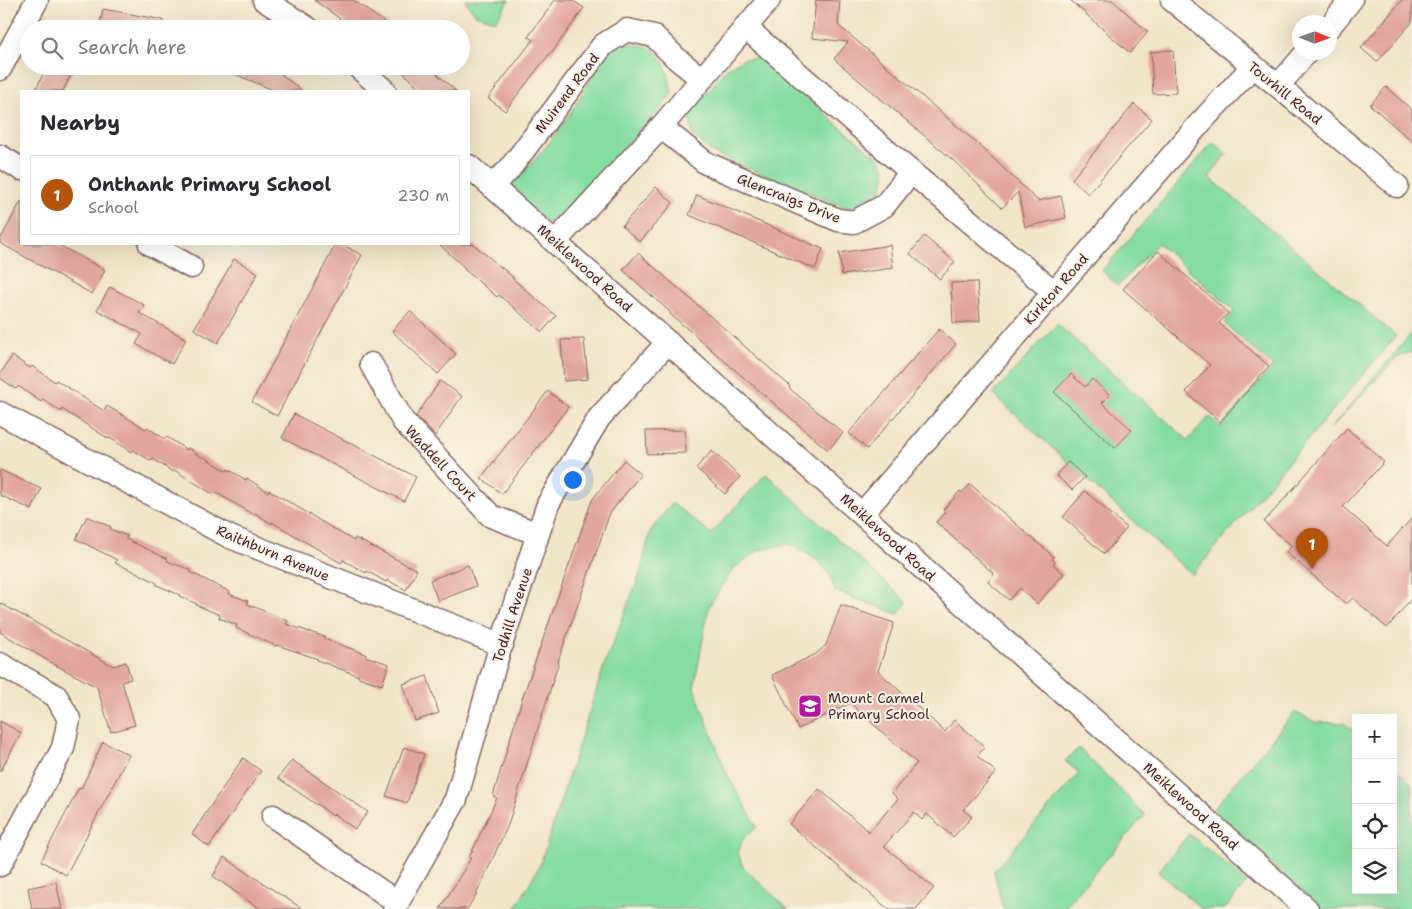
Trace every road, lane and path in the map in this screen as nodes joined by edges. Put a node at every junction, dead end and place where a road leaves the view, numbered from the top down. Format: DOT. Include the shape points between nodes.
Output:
graph roads {
  1 [pos="37,0"];
  2 [pos="264,0"];
  3 [pos="768,0"];
  4 [pos="1172,0"];
  5 [pos="1351,0"];
  6 [pos="1337,17"];
  7 [pos="26,20"];
  8 [pos="295,20"];
  9 [pos="745,27"];
  10 [pos="20,32"];
  11 [pos="1299,60"];
  12 [pos="1253,66"];
  13 [pos="0,69"];
  14 [pos="367,75"];
  15 [pos="702,79"];
  16 [pos="1278,86"];
  17 [pos="384,90"];
  18 [pos="661,127"];
  19 [pos="0,156"];
  20 [pos="470,167"];
  21 [pos="20,168"];
  22 [pos="911,172"];
  23 [pos="491,185"];
  24 [pos="1397,186"];
  25 [pos="555,242"];
  26 [pos="152,245"];
  27 [pos="191,267"];
  28 [pos="1054,292"];
  29 [pos="668,342"];
  30 [pos="371,364"];
  31 [pos="0,413"];
  32 [pos="862,514"];
  33 [pos="538,534"];
  34 [pos="502,645"];
  35 [pos="0,664"];
  36 [pos="273,816"];
  37 [pos="0,865"];
  38 [pos="396,906"];
  39 [pos="1307,909"];
  1 -- 7 [label="street"];
  2 -- 8 [label="street"];
  3 -- 9 [label="street"];
  4 -- 12 [label="street, Tourhill Road"];
  5 -- 6 [label="street"];
  9 -- 15 [label="street"];
  9 -- 22 [label="street"];
  10 -- 13 [label="street"];
  11 -- 16 [label="street"];
  12 -- 16 [label="street, Tourhill Road"];
  12 -- 28 [label="street, Kirkton Road"];
  14 -- 17 [label="street"];
  15 -- 18 [label="street"];
  15 -- 23 [label="street, Muirend Road" via="654,36 627,30 603,45 508,171"];
  16 -- 24 [label="street, Tourhill Road"];
  18 -- 22 [label="street, Glencraigs Drive" via="706,163 838,220 854,222 884,206"];
  18 -- 25 [label="street"];
  19 -- 21 [label="street"];
  20 -- 23 [label="street, Meiklewood Road"];
  22 -- 28 [label="street"];
  23 -- 25 [label="street, Meiklewood Road"];
  25 -- 29 [label="street, Meiklewood Road"];
  26 -- 27 [label="street"];
  28 -- 32 [label="street, Kirkton Road"];
  29 -- 32 [label="street, Meiklewood Road"];
  29 -- 33 [label="street, Todhill Avenue" via="599,418 548,504"];
  30 -- 33 [label="street, Waddell Court" via="403,422 491,516"];
  31 -- 34 [label="street, Raithburn Avenue" via="230,537"];
  32 -- 39 [label="street, Meiklewood Road"];
  33 -- 34 [label="street, Todhill Avenue"];
  34 -- 38 [label="street, Todhill Avenue" via="456,799"];
  35 -- 37 [label="street" via="56,696 69,720 63,748"];
  36 -- 38 [label="street"];
}
